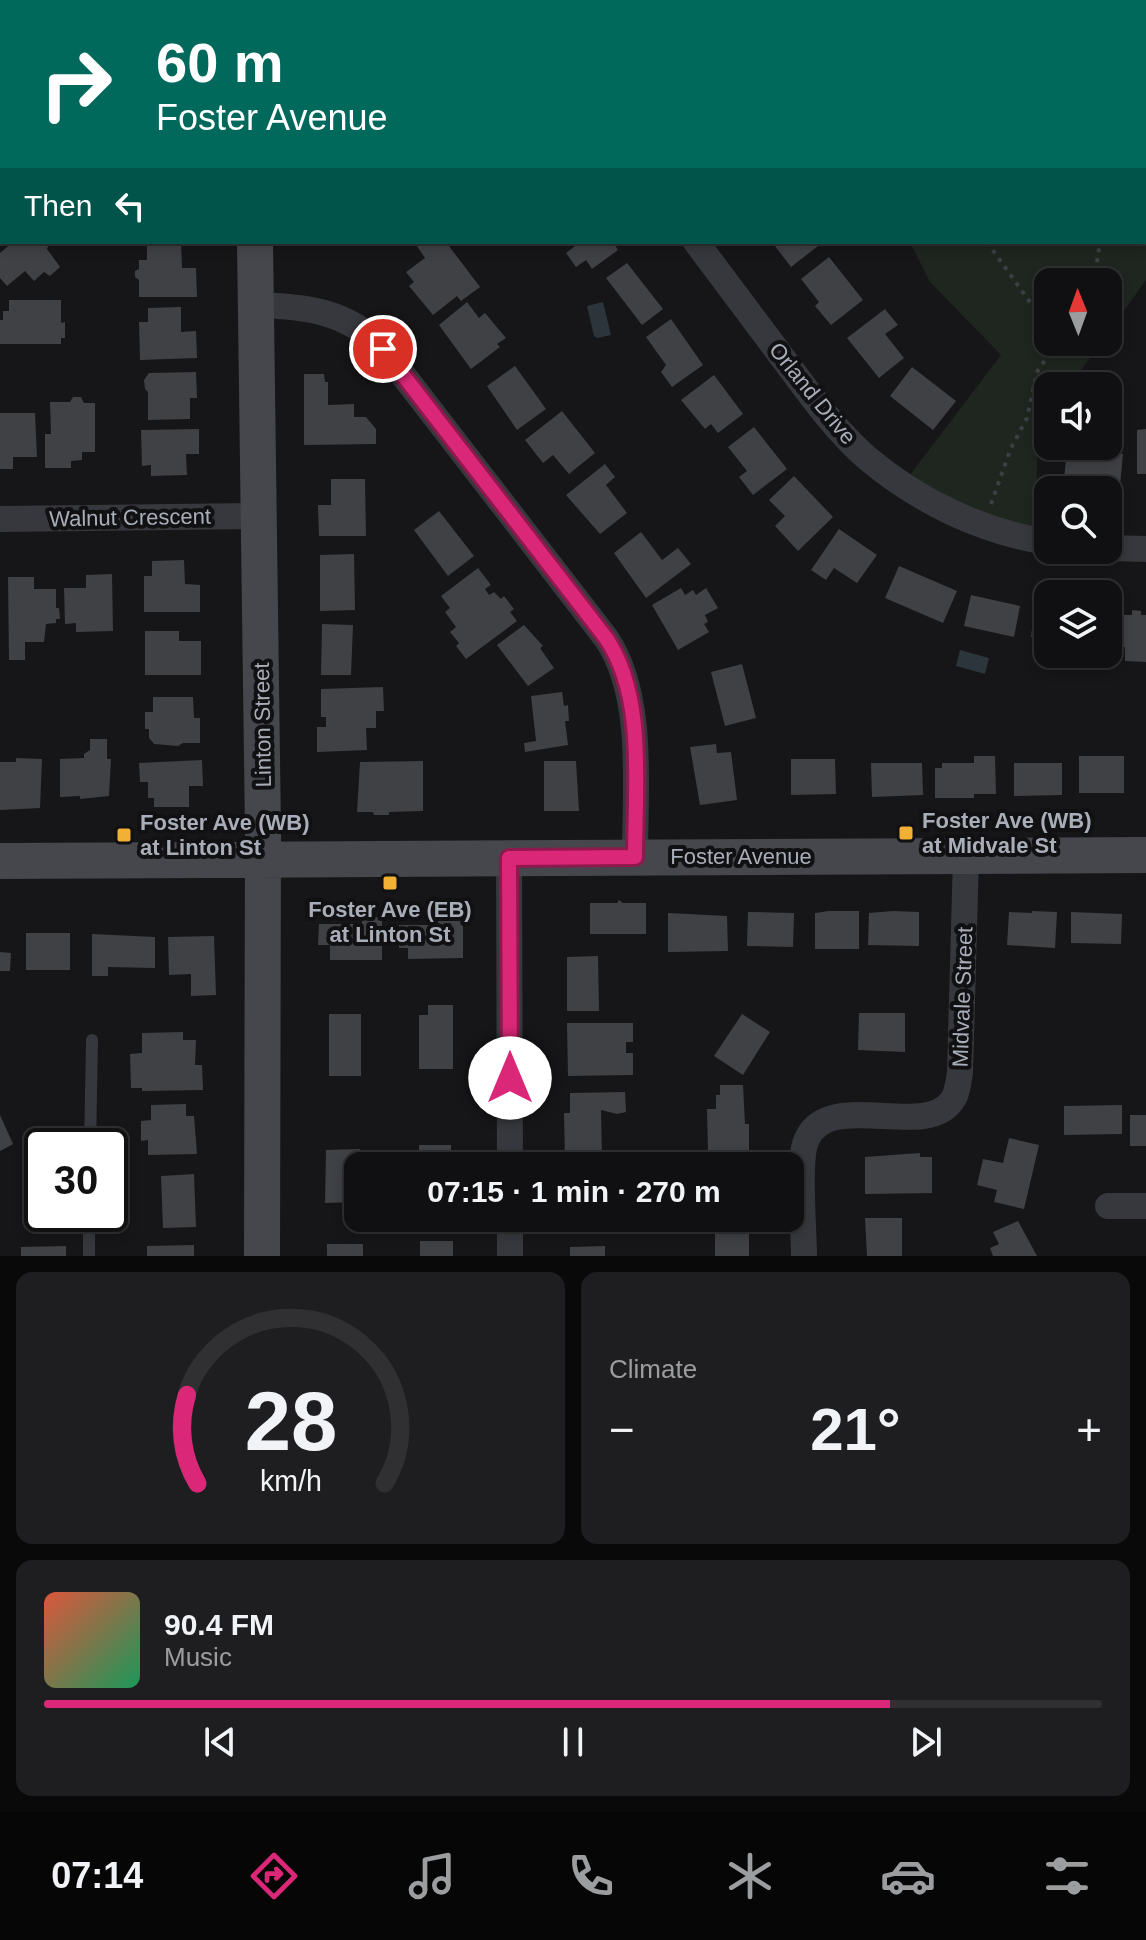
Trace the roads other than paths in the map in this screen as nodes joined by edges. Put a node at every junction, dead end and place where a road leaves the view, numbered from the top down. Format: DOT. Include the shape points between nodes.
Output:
graph roads {
  1 [pos="255,244"];
  2 [pos="698,244"];
  3 [pos="256,305"];
  4 [pos="260,516"];
  5 [pos="0,519"];
  6 [pos="1034,539"];
  7 [pos="1122,548"];
  8 [pos="1146,549"];
  9 [pos="1146,855"];
  10 [pos="966,856"];
  11 [pos="635,857"];
  12 [pos="509,858"];
  13 [pos="263,859"];
  14 [pos="0,861"];
  15 [pos="92,1040"];
  16 [pos="90,1128"];
  17 [pos="510,1152"];
  18 [pos="1108,1206"];
  19 [pos="1146,1206"];
  20 [pos="89,1232"];
  21 [pos="510,1232"];
  22 [pos="89,1256"];
  23 [pos="262,1256"];
  24 [pos="510,1256"];
  25 [pos="804,1256"];
  1 -- 3 [label="street, Linton Street"];
  2 -- 6 [label="street, Orland Drive" via="825,414 868,458 952,513"];
  3 -- 4 [label="street, Linton Street"];
  3 -- 11 [label="street" via="323,311 367,332 606,638 621,662 631,698"];
  4 -- 5 [label="street, Walnut Crescent"];
  4 -- 13 [label="street, Linton Street"];
  7 -- 8 [label="street"];
  9 -- 10 [label="street, Foster Avenue"];
  10 -- 11 [label="street, Foster Avenue"];
  10 -- 25 [label="street, Midvale Street" via="956,1092 945,1108 930,1113 844,1116 814,1128 803,1164"];
  11 -- 12 [label="street, Foster Avenue"];
  12 -- 13 [label="street, Foster Avenue"];
  12 -- 17 [label="street"];
  13 -- 14 [label="street, Foster Avenue"];
  13 -- 23 [label="street, Linton Street"];
  15 -- 16 [label="lane"];
  18 -- 19 [label="street"];
  20 -- 22 [label="lane"];
  21 -- 24 [label="street"];
}
